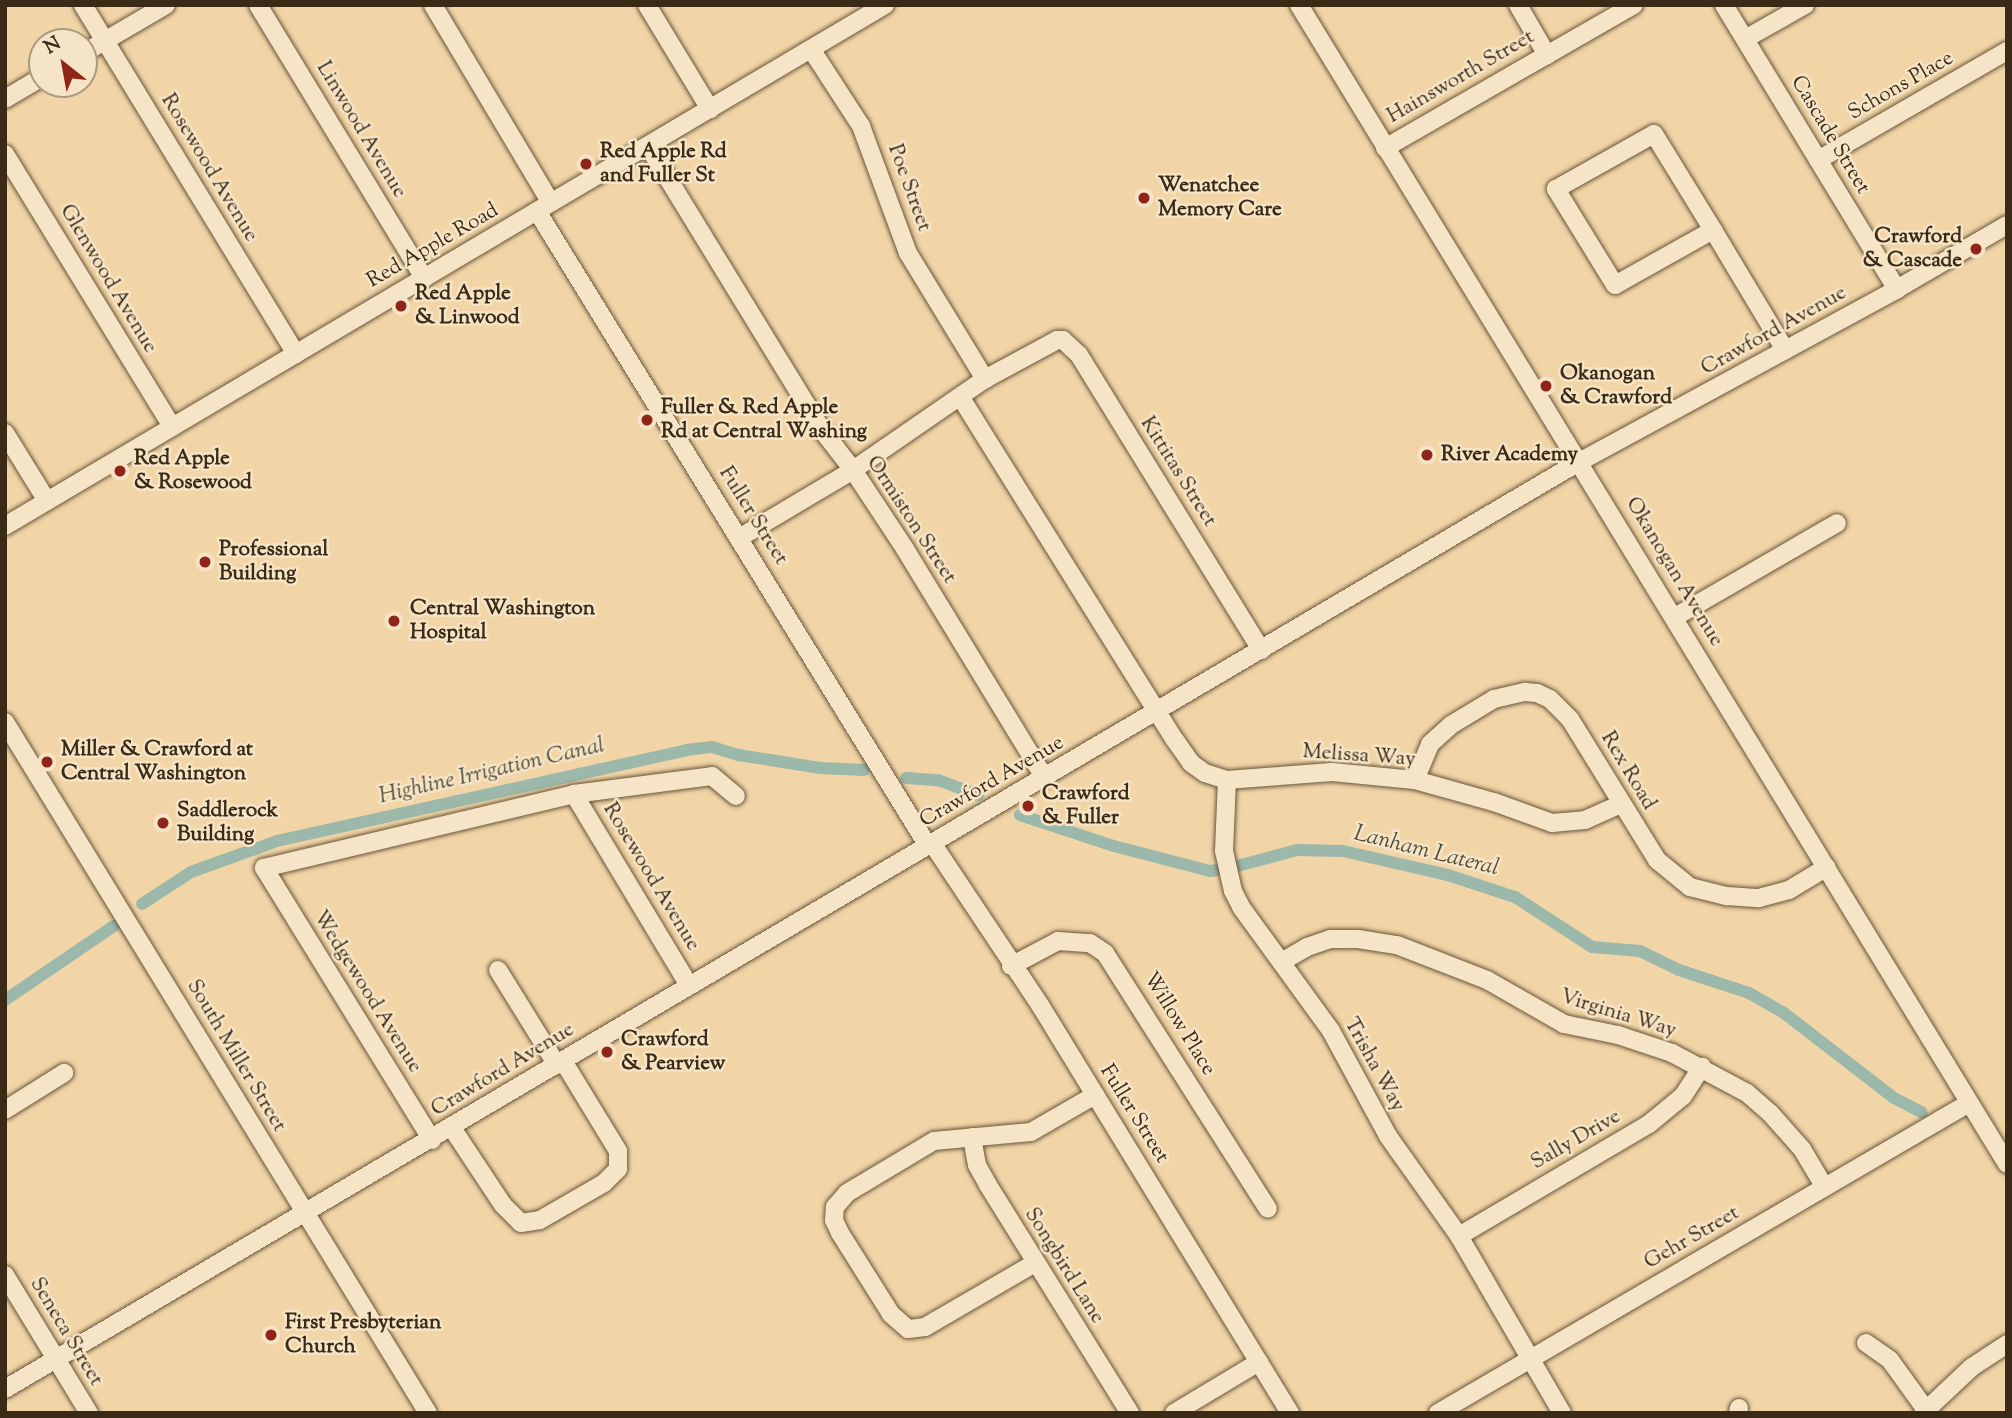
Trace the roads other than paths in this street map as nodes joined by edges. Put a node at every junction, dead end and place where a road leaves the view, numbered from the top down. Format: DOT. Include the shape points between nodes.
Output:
graph roads {
  1 [pos="83,5"];
  2 [pos="166,5"];
  3 [pos="258,5"];
  4 [pos="433,5"];
  5 [pos="647,5"];
  6 [pos="885,5"];
  7 [pos="1298,5"];
  8 [pos="1518,5"];
  9 [pos="1633,5"];
  10 [pos="1724,5"];
  11 [pos="1805,5"];
  12 [pos="865,10"];
  13 [pos="1745,39"];
  14 [pos="105,41"];
  15 [pos="98,45"];
  16 [pos="811,49"];
  17 [pos="2007,51"];
  18 [pos="1547,54"];
  19 [pos="28,85"];
  20 [pos="5,99"];
  21 [pos="710,108"];
  22 [pos="648,146"];
  23 [pos="1385,148"];
  24 [pos="5,155"];
  25 [pos="1818,160"];
  26 [pos="544,207"];
  27 [pos="2007,225"];
  28 [pos="1713,230"];
  29 [pos="424,278"];
  30 [pos="1897,289"];
  31 [pos="1785,350"];
  32 [pos="296,354"];
  33 [pos="985,379"];
  34 [pos="961,398"];
  35 [pos="172,427"];
  36 [pos="5,433"];
  37 [pos="1580,462"];
  38 [pos="853,470"];
  39 [pos="47,501"];
  40 [pos="1837,523"];
  41 [pos="5,526"];
  42 [pos="739,538"];
  43 [pos="1675,617"];
  44 [pos="1261,650"];
  45 [pos="1157,712"];
  46 [pos="5,722"];
  47 [pos="1045,778"];
  48 [pos="1227,780"];
  49 [pos="1415,780"];
  50 [pos="574,794"];
  51 [pos="736,796"];
  52 [pos="1621,804"];
  53 [pos="930,845"];
  54 [pos="1827,867"];
  55 [pos="1283,961"];
  56 [pos="1011,966"];
  57 [pos="498,970"];
  58 [pos="688,984"];
  59 [pos="560,1063"];
  60 [pos="1702,1067"];
  61 [pos="64,1073"];
  62 [pos="1095,1095"];
  63 [pos="1969,1102"];
  64 [pos="5,1110"];
  65 [pos="452,1128"];
  66 [pos="972,1137"];
  67 [pos="432,1140"];
  68 [pos="2007,1164"];
  69 [pos="1824,1186"];
  70 [pos="1268,1209"];
  71 [pos="304,1213"];
  72 [pos="1458,1237"];
  73 [pos="1035,1263"];
  74 [pos="5,1275"];
  75 [pos="1866,1343"];
  76 [pos="2007,1344"];
  77 [pos="56,1359"];
  78 [pos="1530,1359"];
  79 [pos="1259,1362"];
  80 [pos="5,1390"];
  81 [pos="1925,1412"];
  82 [pos="89,1413"];
  83 [pos="428,1413"];
  84 [pos="1130,1413"];
  85 [pos="1174,1413"];
  86 [pos="1290,1413"];
  87 [pos="1438,1413"];
  88 [pos="1562,1413"];
  1 -- 14 [label="street, Rosewood Avenue"];
  2 -- 14 [label="street"];
  3 -- 29 [label="street, Linwood Avenue"];
  4 -- 26 [label="street, Fuller Street"];
  5 -- 21 [label="street"];
  6 -- 12 [label="street, Red Apple Road"];
  7 -- 23 [label="street, Okanogan Avenue"];
  8 -- 18 [label="street"];
  9 -- 18 [label="street, Hainsworth Street"];
  10 -- 13 [label="street, Cascade Street"];
  11 -- 13 [label="street"];
  12 -- 16 [label="street, Red Apple Road"];
  13 -- 25 [label="street, Cascade Street"];
  14 -- 15 [label="street"];
  14 -- 32 [label="street, Rosewood Avenue"];
  16 -- 21 [label="street, Red Apple Road"];
  16 -- 33 [label="street, Poe Street" via="860,126 908,253"];
  17 -- 25 [label="street, Schons Place"];
  18 -- 23 [label="street, Hainsworth Street"];
  19 -- 20 [label="street"];
  21 -- 22 [label="street, Red Apple Road"];
  22 -- 26 [label="street, Red Apple Road"];
  22 -- 38 [label="street, Ormiston Street" via="815,418"];
  23 -- 37 [label="street, Okanogan Avenue"];
  24 -- 35 [label="street, Glenwood Avenue"];
  25 -- 30 [label="street, Cascade Street"];
  26 -- 29 [label="street, Red Apple Road"];
  26 -- 42 [label="street, Fuller Street"];
  27 -- 30 [label="street, Crawford Avenue"];
  28 -- 28 [label="street" via="1615,285 1556,189 1654,134"];
  28 -- 31 [label="street"];
  29 -- 32 [label="street, Red Apple Road"];
  30 -- 31 [label="street, Crawford Avenue"];
  31 -- 37 [label="street, Crawford Avenue"];
  32 -- 35 [label="street, Red Apple Road"];
  33 -- 34 [label="street"];
  33 -- 44 [label="street, Kittitas Street" via="1057,340 1073,346"];
  34 -- 38 [label="street"];
  34 -- 45 [label="street"];
  35 -- 39 [label="street, Red Apple Road"];
  36 -- 39 [label="street"];
  37 -- 43 [label="street, Okanogan Avenue"];
  37 -- 44 [label="street, Crawford Avenue"];
  38 -- 42 [label="street"];
  38 -- 47 [label="street, Ormiston Street"];
  39 -- 41 [label="street, Red Apple Road"];
  40 -- 43 [label="street"];
  42 -- 53 [label="street, Fuller Street"];
  43 -- 54 [label="street, Okanogan Avenue"];
  44 -- 45 [label="street, Crawford Avenue"];
  45 -- 47 [label="street, Crawford Avenue"];
  45 -- 48 [label="street, Melissa Way" via="1191,763"];
  46 -- 71 [label="street, South Miller Street"];
  47 -- 53 [label="street, Crawford Avenue"];
  48 -- 49 [label="street, Melissa Way" via="1332,772"];
  48 -- 55 [label="street, Trisha Way" via="1224,851 1233,891 1253,926"];
  49 -- 52 [label="street, Melissa Way" via="1552,823 1585,820"];
  49 -- 52 [label="street, Rex Road" via="1430,744 1451,725 1494,699 1525,692 1550,699 1561,708"];
  50 -- 51 [label="street" via="712,776"];
  50 -- 58 [label="street, Rosewood Avenue"];
  50 -- 67 [label="street, Wedgewood Avenue" via="264,869"];
  52 -- 54 [label="street, Rex Road" via="1657,860 1690,887 1759,898 1790,890"];
  53 -- 56 [label="street, Fuller Street"];
  53 -- 58 [label="street, Crawford Avenue"];
  54 -- 63 [label="street, Okanogan Avenue"];
  55 -- 60 [label="street, Virginia Way" via="1330,939 1397,945 1487,980 1564,1024 1638,1041"];
  55 -- 72 [label="street, Trisha Way" via="1352,1066 1388,1136"];
  56 -- 62 [label="street, Fuller Street"];
  56 -- 70 [label="street, Willow Place" via="1058,941 1090,943 1105,953"];
  57 -- 59 [label="street"];
  58 -- 59 [label="street, Crawford Avenue"];
  59 -- 65 [label="street, Crawford Avenue"];
  59 -- 65 [label="street" via="618,1151 618,1169 604,1183 540,1220 522,1223 503,1205"];
  60 -- 69 [label="street, Virginia Way" via="1747,1093 1779,1121"];
  60 -- 72 [label="street, Sally Drive" via="1683,1096 1649,1124"];
  61 -- 64 [label="street"];
  62 -- 66 [label="street" via="1031,1132"];
  62 -- 79 [label="street, Fuller Street"];
  63 -- 68 [label="street, Okanogan Avenue"];
  63 -- 69 [label="street, Gehr Street"];
  65 -- 67 [label="street, Crawford Avenue"];
  66 -- 73 [label="street, Songbird Lane" via="982,1174"];
  66 -- 73 [label="street" via="934,1142 841,1196 833,1214 840,1233 891,1314 908,1329 925,1327"];
  67 -- 71 [label="street, Crawford Avenue"];
  69 -- 78 [label="street, Gehr Street"];
  71 -- 77 [label="street, Crawford Avenue"];
  71 -- 83 [label="street, South Miller Street"];
  72 -- 78 [label="street, Trisha Way"];
  73 -- 84 [label="street, Songbird Lane"];
  74 -- 77 [label="street, Seneca Street"];
  75 -- 81 [label="street" via="1891,1360"];
  76 -- 81 [label="street" via="1972,1367"];
  77 -- 80 [label="street, Crawford Avenue"];
  77 -- 82 [label="street, Seneca Street"];
  78 -- 87 [label="street, Gehr Street"];
  78 -- 88 [label="street, Trisha Way"];
  79 -- 85 [label="street"];
  79 -- 86 [label="street, Fuller Street"];
}
